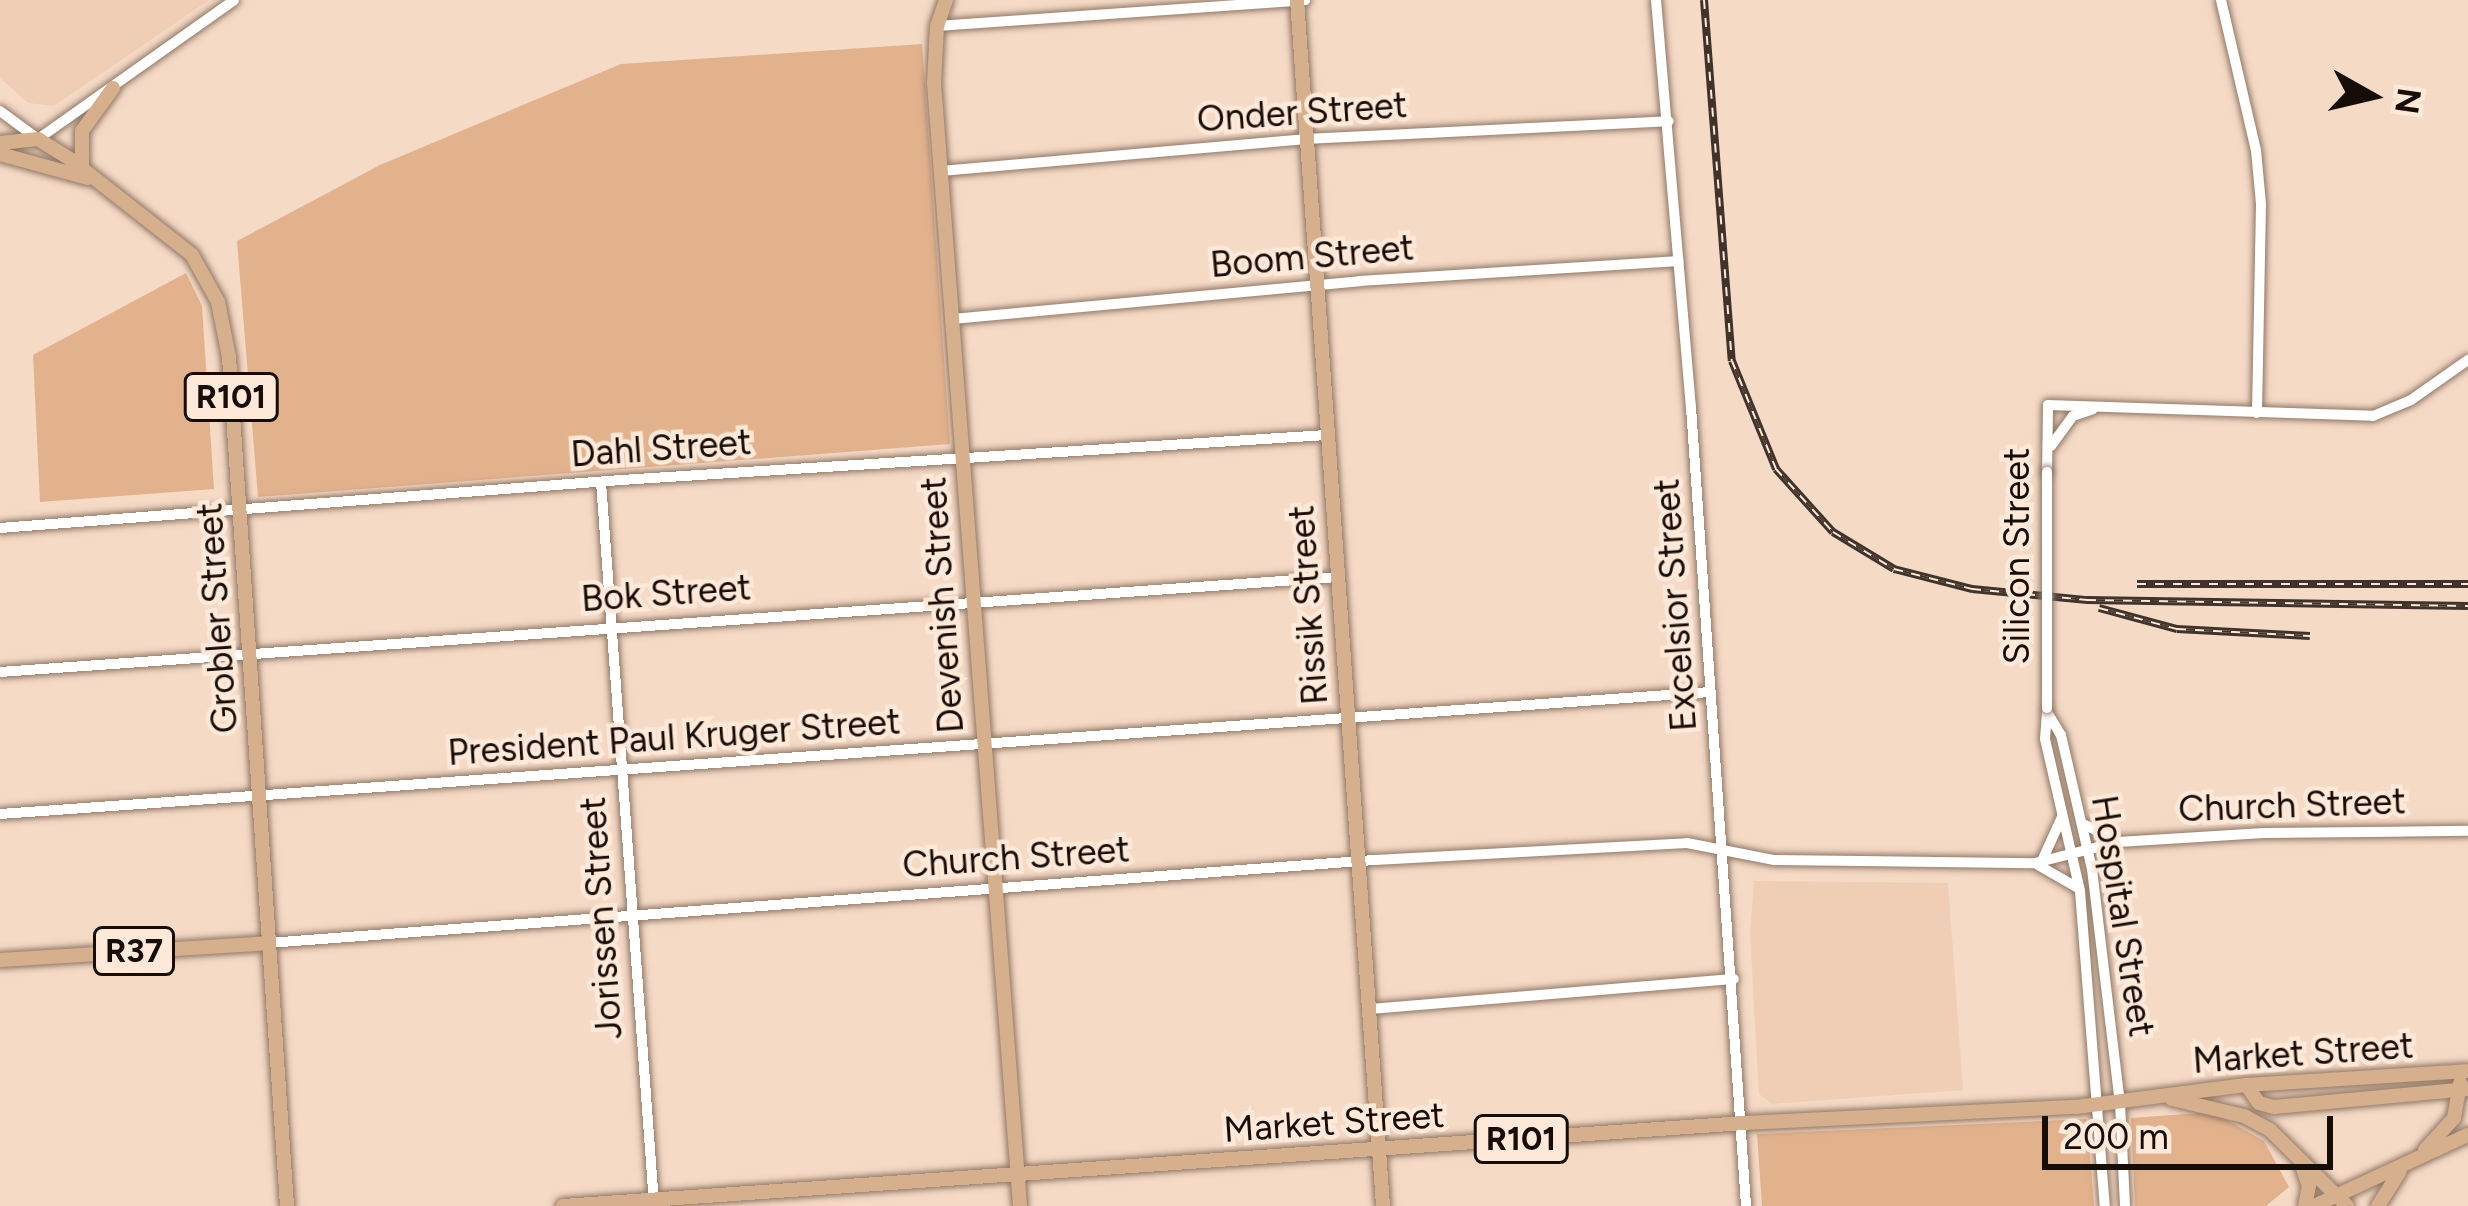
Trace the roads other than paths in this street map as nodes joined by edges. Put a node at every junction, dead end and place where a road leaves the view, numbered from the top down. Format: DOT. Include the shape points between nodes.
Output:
graph roads {
  1 [pos="234,0"];
  2 [pos="946,0"];
  3 [pos="1300,0"];
  4 [pos="1656,0"];
  5 [pos="2221,0"];
  6 [pos="937,26"];
  7 [pos="113,88"];
  8 [pos="0,111"];
  9 [pos="1669,121"];
  10 [pos="38,139"];
  11 [pos="1305,139"];
  12 [pos="0,143"];
  13 [pos="0,154"];
  14 [pos="83,169"];
  15 [pos="940,171"];
  16 [pos="97,180"];
  17 [pos="1678,261"];
  18 [pos="1316,285"];
  19 [pos="952,319"];
  20 [pos="2468,360"];
  21 [pos="2108,404"];
  22 [pos="2257,413"];
  23 [pos="1327,435"];
  24 [pos="2048,453"];
  25 [pos="961,458"];
  26 [pos="601,482"];
  27 [pos="240,510"];
  28 [pos="0,528"];
  29 [pos="1337,578"];
  30 [pos="973,602"];
  31 [pos="610,626"];
  32 [pos="249,654"];
  33 [pos="0,672"];
  34 [pos="1711,692"];
  35 [pos="2047,710"];
  36 [pos="1346,718"];
  37 [pos="983,745"];
  38 [pos="620,772"];
  39 [pos="259,796"];
  40 [pos="2063,813"];
  41 [pos="0,814"];
  42 [pos="2083,824"];
  43 [pos="2468,831"];
  44 [pos="2119,842"];
  45 [pos="1723,845"];
  46 [pos="2089,854"];
  47 [pos="2073,857"];
  48 [pos="1357,862"];
  49 [pos="2038,863"];
  50 [pos="998,888"];
  51 [pos="2080,891"];
  52 [pos="633,916"];
  53 [pos="268,943"];
  54 [pos="0,960"];
  55 [pos="1734,979"];
  56 [pos="1369,1009"];
  57 [pos="2464,1071"];
  58 [pos="2246,1085"];
  59 [pos="2464,1089"];
  60 [pos="2155,1095"];
  61 [pos="2120,1103"];
  62 [pos="2097,1105"];
  63 [pos="1745,1123"];
  64 [pos="2468,1135"];
  65 [pos="1378,1149"];
  66 [pos="2296,1153"];
  67 [pos="2412,1161"];
  68 [pos="1018,1175"];
  69 [pos="2343,1201"];
  70 [pos="654,1202"];
  71 [pos="287,1206"];
  72 [pos="563,1206"];
  73 [pos="1020,1206"];
  74 [pos="1383,1206"];
  75 [pos="1747,1206"];
  76 [pos="2105,1206"];
  77 [pos="2125,1206"];
  78 [pos="2309,1206"];
  79 [pos="2378,1206"];
  1 -- 7 [label="street"];
  2 -- 6 [label="main road, Devenish Street"];
  3 -- 6 [label="street"];
  3 -- 11 [label="main road, Rissik Street"];
  4 -- 9 [label="street, Excelsior Street"];
  5 -- 22 [label="street" via="2260,186"];
  6 -- 15 [label="main road, Devenish Street"];
  7 -- 10 [label="street"];
  7 -- 14 [label="main road" via="82,131"];
  8 -- 10 [label="street"];
  9 -- 11 [label="street, Onder Street"];
  9 -- 17 [label="street, Excelsior Street"];
  10 -- 12 [label="main road"];
  10 -- 14 [label="main road, R101"];
  11 -- 15 [label="street, Onder Street"];
  11 -- 18 [label="main road, Rissik Street"];
  13 -- 16 [label="main road, Grobler Street / R101"];
  14 -- 16 [label="main road, R101"];
  15 -- 19 [label="main road, Devenish Street"];
  16 -- 27 [label="main road, Grobler Street / R101" via="191,255 218,302"];
  17 -- 18 [label="street, Boom Street"];
  17 -- 34 [label="street, Excelsior Street"];
  18 -- 19 [label="street, Boom Street"];
  18 -- 23 [label="main road, Rissik Street"];
  19 -- 25 [label="main road, Devenish Street"];
  20 -- 22 [label="street" via="2373,416"];
  21 -- 22 [label="street"];
  21 -- 24 [label="street" via="2073,416"];
  21 -- 24 [label="street, Silicon Street" via="2048,405"];
  23 -- 25 [label="street, Dahl Street"];
  23 -- 29 [label="main road, Rissik Street"];
  24 -- 35 [label="street, Silicon Street, bridge"];
  25 -- 26 [label="street, Dahl Street"];
  25 -- 30 [label="main road, Devenish Street"];
  26 -- 27 [label="street, Dahl Street"];
  26 -- 31 [label="street, Jorissen Street"];
  27 -- 28 [label="street, Dahl Street"];
  27 -- 32 [label="main road, Grobler Street / R101"];
  29 -- 30 [label="street, Bok Street"];
  29 -- 36 [label="main road, Rissik Street"];
  30 -- 31 [label="street, Bok Street"];
  30 -- 37 [label="main road, Devenish Street"];
  31 -- 32 [label="street, Bok Street"];
  31 -- 38 [label="street, Jorissen Street"];
  32 -- 33 [label="street, Bok Street"];
  32 -- 39 [label="main road, Grobler Street / R101"];
  34 -- 36 [label="street, President Paul Kruger Street"];
  34 -- 45 [label="street, Excelsior Street"];
  35 -- 40 [label="street, Hospital Street" via="2045,739"];
  35 -- 42 [label="street, Hospital Street"];
  36 -- 37 [label="street, President Paul Kruger Street"];
  36 -- 48 [label="main road, Rissik Street"];
  37 -- 38 [label="street, President Paul Kruger Street"];
  37 -- 50 [label="main road, Devenish Street"];
  38 -- 39 [label="street, President Paul Kruger Street"];
  38 -- 52 [label="street, Jorissen Street"];
  39 -- 41 [label="street, President Paul Kruger Street"];
  39 -- 53 [label="main road, Grobler Street / R101"];
  40 -- 47 [label="street, Hospital Street"];
  40 -- 49 [label="street"];
  42 -- 44 [label="street"];
  42 -- 46 [label="street, Hospital Street"];
  43 -- 44 [label="street, Church Street"];
  44 -- 46 [label="street, Church Street"];
  45 -- 48 [label="street, Church Street"];
  45 -- 49 [label="street, Church Street" via="1774,860"];
  45 -- 55 [label="street, Excelsior Street"];
  46 -- 47 [label="street, Church Street"];
  46 -- 61 [label="street, Hospital Street"];
  47 -- 49 [label="street, Church Street"];
  47 -- 51 [label="street, Hospital Street"];
  48 -- 50 [label="street, Church Street"];
  48 -- 56 [label="main road, Rissik Street"];
  49 -- 51 [label="street"];
  50 -- 52 [label="street, Church Street"];
  50 -- 68 [label="main road, Devenish Street"];
  51 -- 62 [label="street, Hospital Street"];
  52 -- 53 [label="street, Church Street"];
  52 -- 70 [label="street, Jorissen Street"];
  53 -- 54 [label="main road, Church Street / R37"];
  53 -- 71 [label="main road, Grobler Street / R101"];
  55 -- 56 [label="street"];
  55 -- 63 [label="street, Excelsior Street"];
  56 -- 65 [label="main road, Rissik Street"];
  57 -- 58 [label="main road, Market Street"];
  57 -- 59 [label="main road"];
  58 -- 59 [label="main road" via="2259,1103 2274,1107"];
  58 -- 60 [label="main road, Market Street"];
  59 -- 67 [label="main road" via="2447,1129"];
  60 -- 61 [label="main road, Market Street / R101"];
  60 -- 66 [label="main road, R101" via="2244,1116"];
  61 -- 62 [label="main road, Market Street / R101"];
  61 -- 77 [label="street, Hospital Street"];
  62 -- 63 [label="main road, Market Street / R101"];
  62 -- 76 [label="street, Hospital Street"];
  63 -- 65 [label="main road, Market Street / R101"];
  63 -- 75 [label="street, Excelsior Street"];
  64 -- 67 [label="main road"];
  65 -- 68 [label="main road, Market Street / R101"];
  65 -- 74 [label="main road, Rissik Street"];
  66 -- 69 [label="main road, R101"];
  66 -- 78 [label="main road"];
  67 -- 69 [label="main road"];
  67 -- 79 [label="main road" via="2386,1185"];
  68 -- 70 [label="main road, Market Street / R101"];
  68 -- 73 [label="main road, Devenish Street"];
  69 -- 78 [label="main road"];
  70 -- 72 [label="main road, Market Street / R101"];
}
